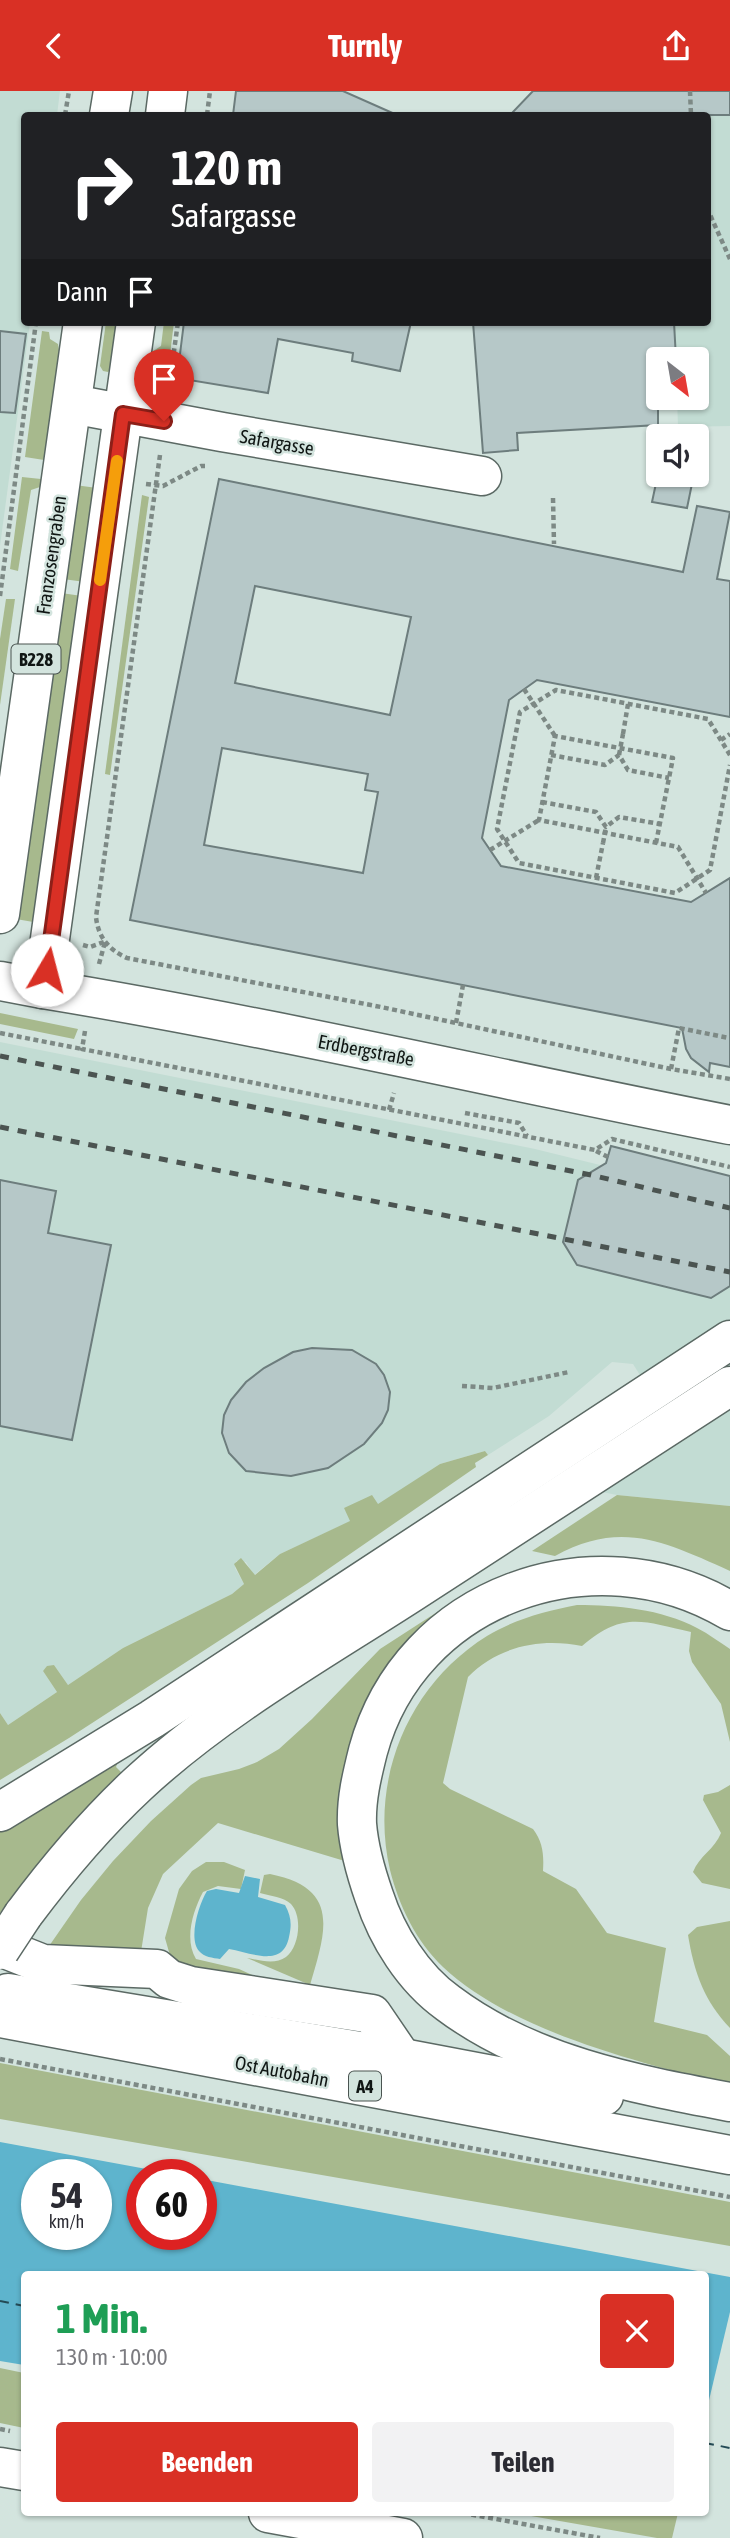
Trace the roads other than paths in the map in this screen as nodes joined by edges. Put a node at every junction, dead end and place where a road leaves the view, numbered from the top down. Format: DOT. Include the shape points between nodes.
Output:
graph roads {
  1 [pos="113,91"];
  2 [pos="168,91"];
  3 [pos="110,112"];
  4 [pos="165,112"];
  5 [pos="82,326"];
  6 [pos="135,326"];
  7 [pos="72,404"];
  8 [pos="123,414"];
  9 [pos="482,476"];
  10 [pos="0,913"];
  11 [pos="0,981"];
  12 [pos="43,989"];
  13 [pos="730,1125"];
  14 [pos="730,1340"];
  15 [pos="730,1386"];
  16 [pos="730,1611"];
  17 [pos="0,1812"];
  18 [pos="0,1949"];
  19 [pos="0,1992"];
  20 [pos="0,2018"];
  21 [pos="402,2058"];
  22 [pos="730,2102"];
  23 [pos="730,2120"];
  24 [pos="730,2155"];
  25 [pos="0,2467"];
  26 [pos="21,2470"];
  27 [pos="284,2516"];
  28 [pos="403,2538"];
  1 -- 3 [label="main road"];
  2 -- 4 [label="main road"];
  5 -- 7 [label="main road, Franzosengraben / B228"];
  6 -- 8 [label="main road, B228"];
  7 -- 8 [label="main road, Safargasse"];
  7 -- 10 [label="main road, Franzosengraben / B228"];
  8 -- 9 [label="main road, Safargasse"];
  8 -- 12 [label="main road, B228"];
  11 -- 12 [label="main road, Erdbergstraße"];
  12 -- 13 [label="main road, Erdbergstraße"];
  14 -- 17 [label="main road" via="152,1719"];
  15 -- 18 [label="main road, bridge" via="269,1685 182,1747 95,1825"];
  16 -- 22 [label="main road" via="687,1590 629,1576 556,1579 492,1600 442,1633 397,1682 372,1734 357,1823 369,1882 389,1933 423,1980 446,2002 487,2028 554,2058 640,2085"];
  18 -- 21 [label="main road" via="43,1964 157,1969 169,1979 191,1986 372,2014"];
  19 -- 21 [label="main road"];
  20 -- 24 [label="main road, Ost Autobahn / A4"];
  21 -- 23 [label="main road"];
  25 -- 26 [label="main road"];
  27 -- 28 [label="main road"];
}
